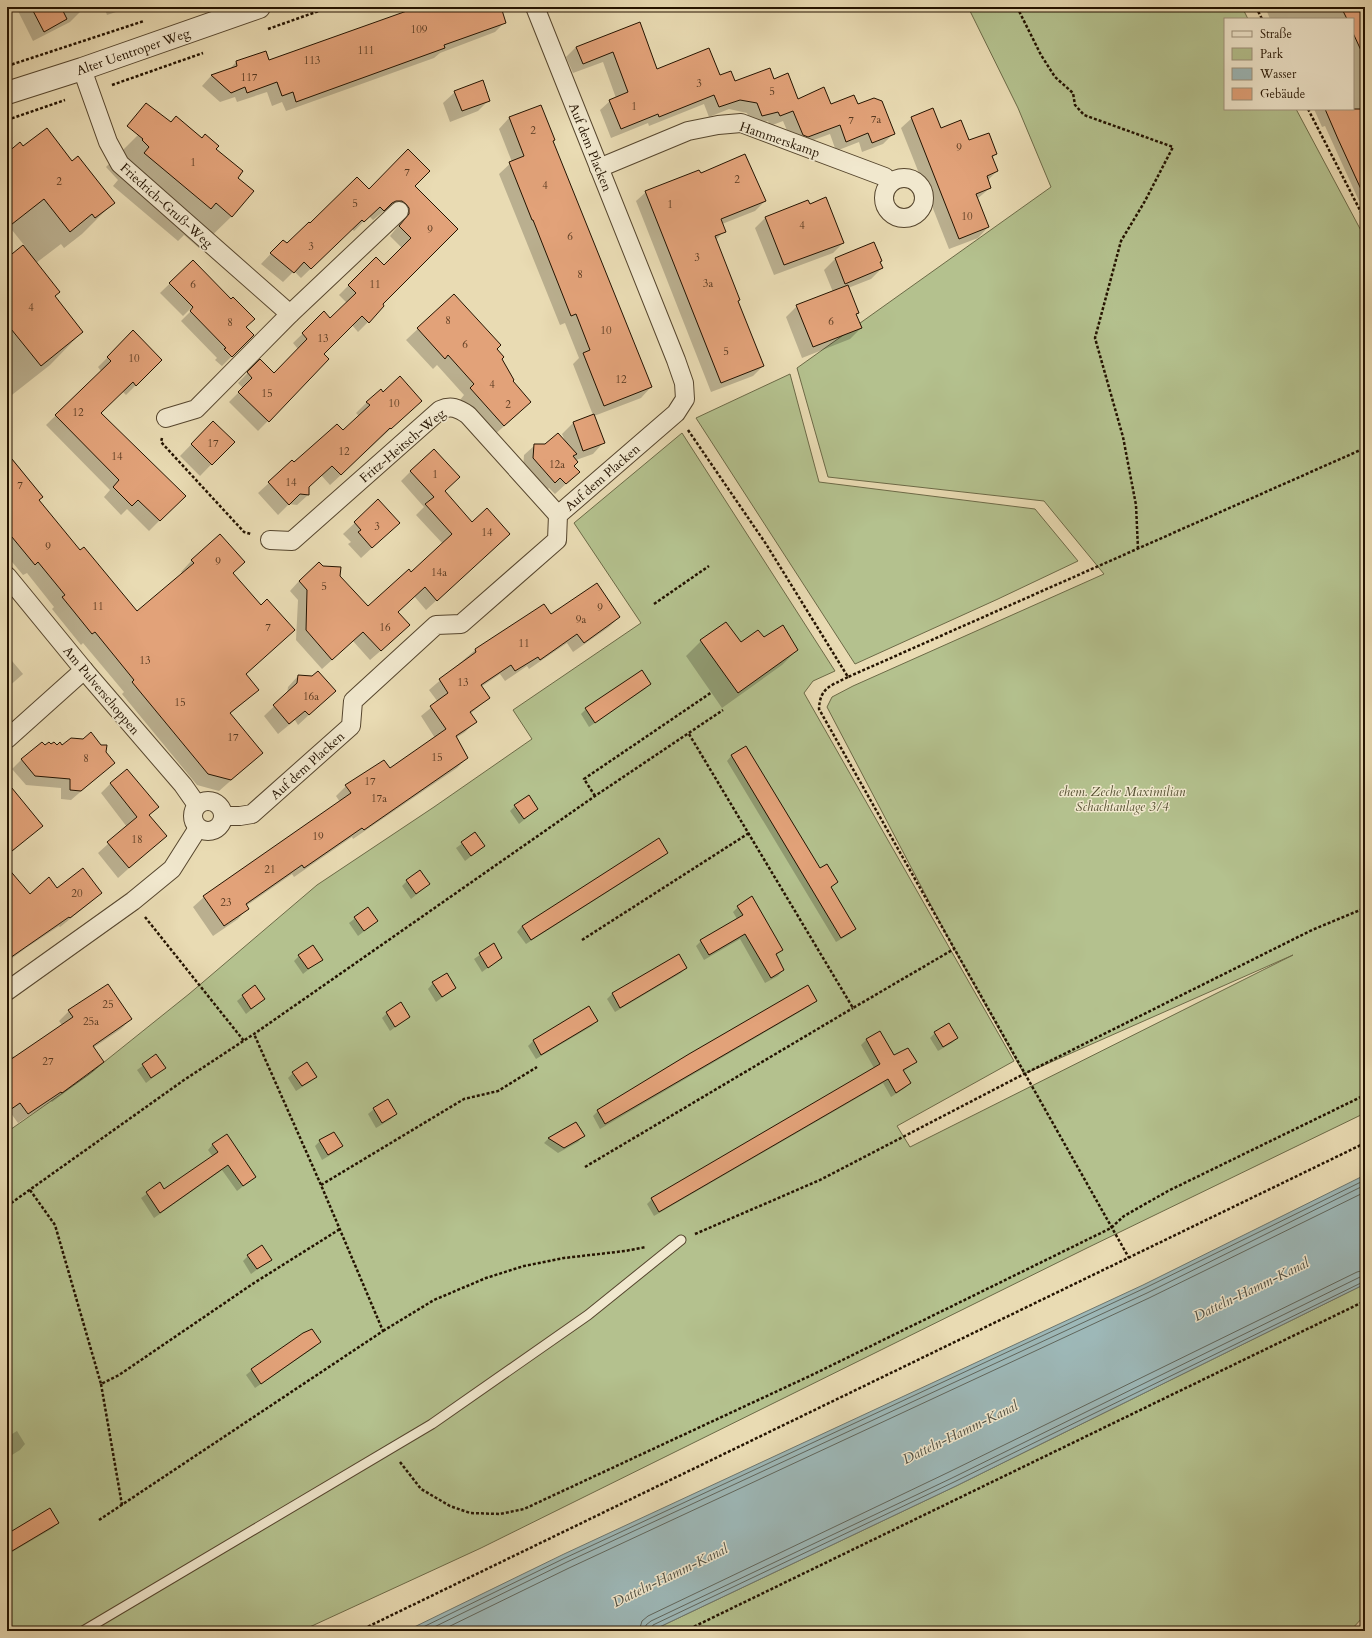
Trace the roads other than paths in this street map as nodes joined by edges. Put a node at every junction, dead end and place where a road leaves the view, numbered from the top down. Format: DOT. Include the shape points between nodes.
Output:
graph roads {
  1 [pos="259,7"];
  2 [pos="535,7"];
  3 [pos="82,69"];
  4 [pos="7,93"];
  5 [pos="599,168"];
  6 [pos="889,184"];
  7 [pos="399,211"];
  8 [pos="290,314"];
  9 [pos="166,418"];
  10 [pos="558,515"];
  11 [pos="270,540"];
  12 [pos="7,576"];
  13 [pos="84,670"];
  14 [pos="7,739"];
  15 [pos="197,805"];
  16 [pos="223,816"];
  17 [pos="198,828"];
  18 [pos="7,991"];
  19 [pos="681,1240"];
  20 [pos="83,1631"];
  1 -- 3 [label="street, Alter Uentroper Weg"];
  2 -- 5 [label="street, Auf dem Placken"];
  3 -- 4 [label="street, Alter Uentroper Weg"];
  3 -- 8 [label="street, Friedrich-Gruß-Weg" via="108,142 120,164"];
  5 -- 6 [label="street, Hammerskamp" via="688,131 718,125 741,124 885,177"];
  5 -- 10 [label="street, Auf dem Placken" via="684,383 684,399 676,412"];
  7 -- 8 [label="street"];
  8 -- 9 [label="street" via="196,409"];
  10 -- 11 [label="street, Fritz-Heitsch-Weg" via="468,415 449,406 440,410 292,541"];
  10 -- 16 [label="street, Auf dem Placken" via="557,540 461,624 436,625 353,701 351,726 252,814"];
  12 -- 13 [label="street, Am Pulverschoppen"];
  13 -- 14 [label="street"];
  13 -- 15 [label="street, Am Pulverschoppen" via="183,785"];
  15 -- 16 [label="street" via="207,801 215,802 222,809"];
  15 -- 17 [label="street" via="192,818"];
  16 -- 17 [label="street" via="220,826 214,830 206,832"];
  17 -- 18 [label="street" via="172,869"];
  19 -- 20 [label="lane" via="588,1315 432,1424"];
}
